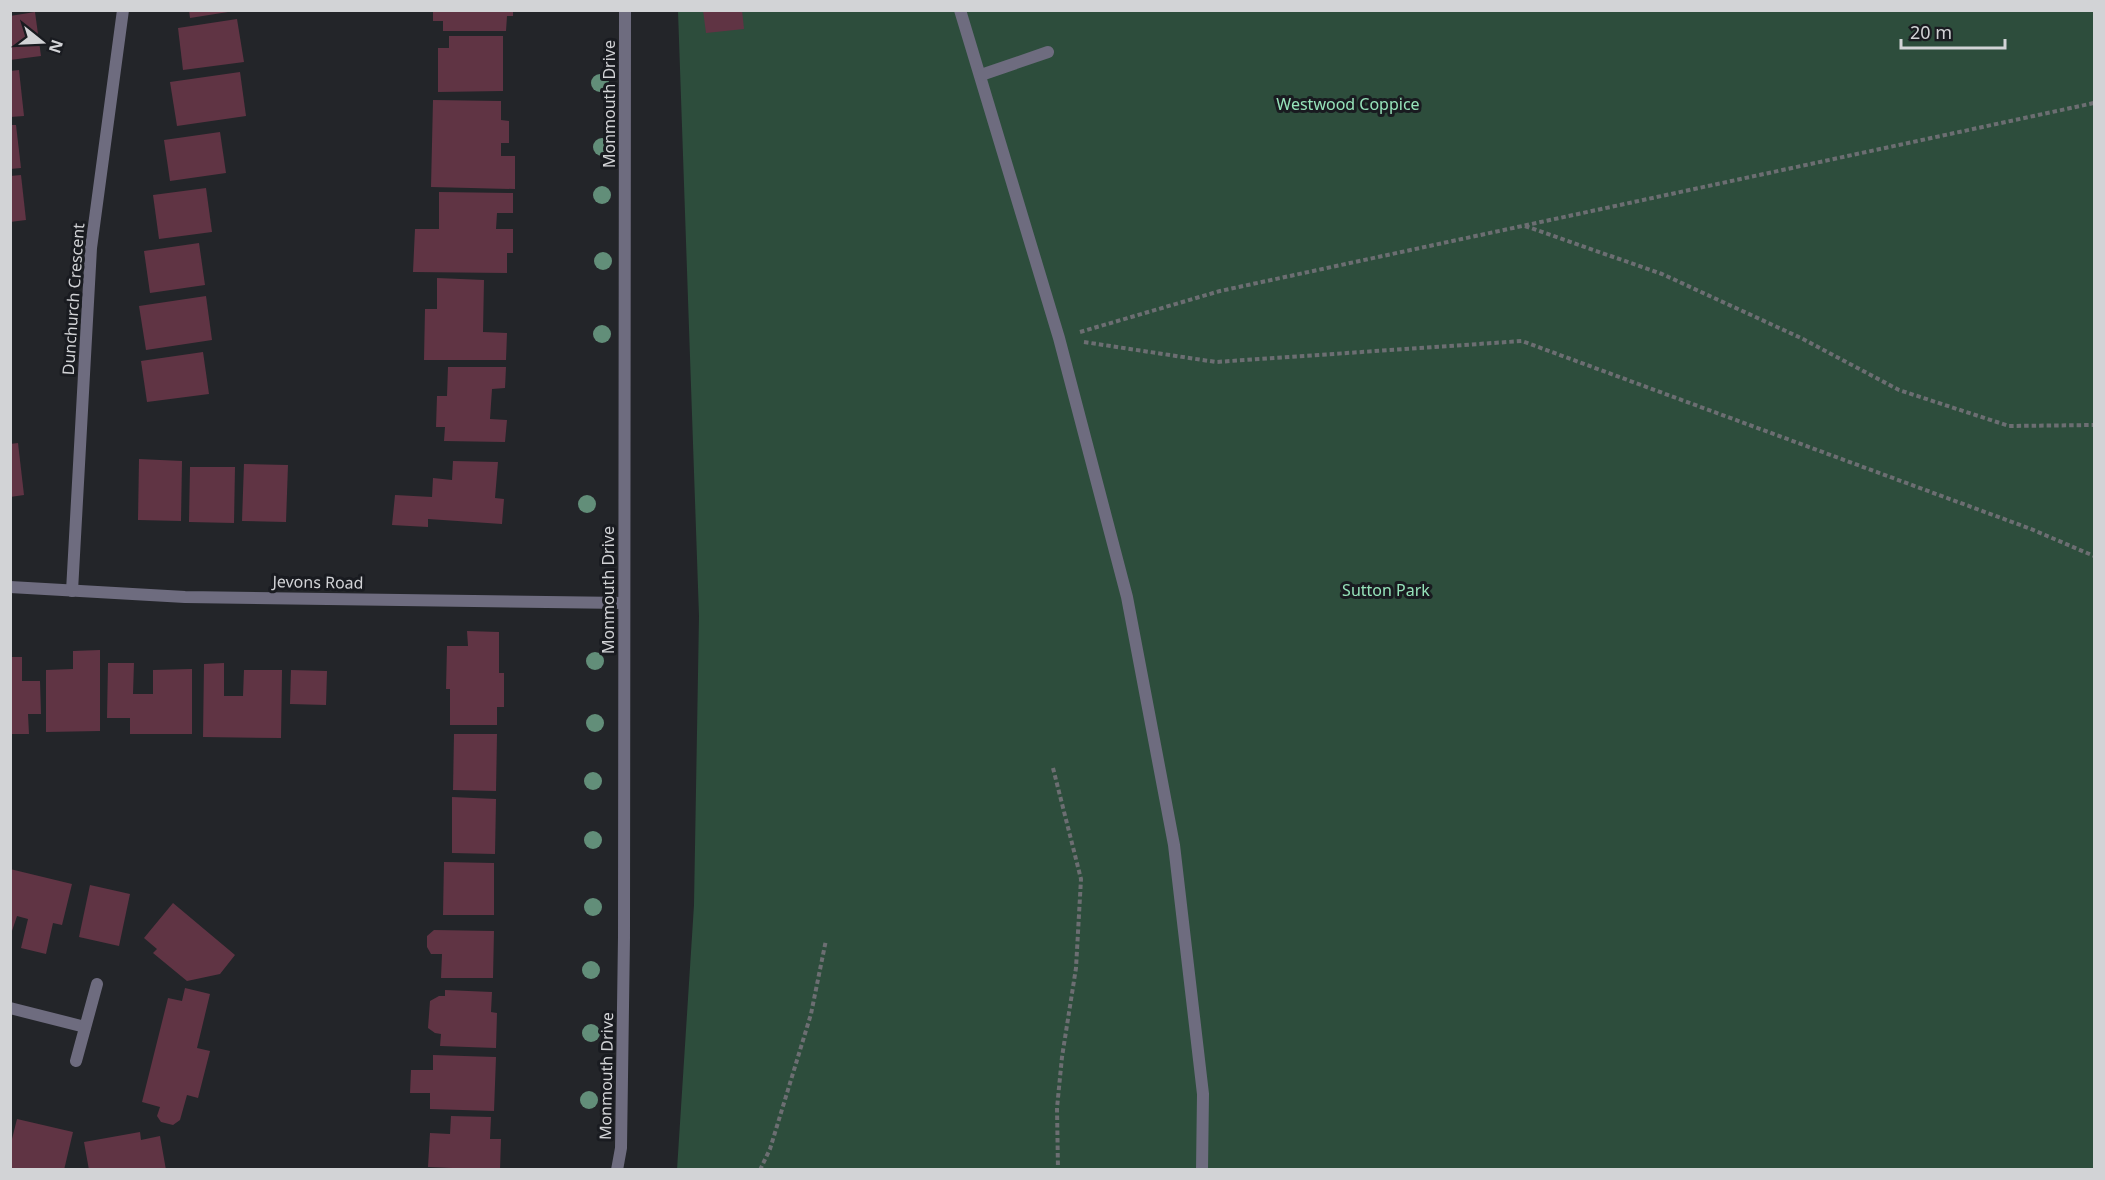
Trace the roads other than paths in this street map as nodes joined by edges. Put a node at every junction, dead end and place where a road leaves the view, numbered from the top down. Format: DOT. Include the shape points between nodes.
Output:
graph roads {
  1 [pos="123,10"];
  2 [pos="625,10"];
  3 [pos="960,10"];
  4 [pos="1048,52"];
  5 [pos="981,75"];
  6 [pos="10,587"];
  7 [pos="72,591"];
  8 [pos="624,603"];
  9 [pos="97,984"];
  10 [pos="10,1008"];
  11 [pos="86,1027"];
  12 [pos="76,1061"];
  13 [pos="617,1170"];
  14 [pos="1202,1170"];
  1 -- 7 [label="street, Dunchurch Crescent" via="92,248"];
  2 -- 8 [label="street, Monmouth Drive"];
  3 -- 5 [label="street"];
  4 -- 5 [label="street"];
  5 -- 14 [label="street" via="1059,338 1127,597 1174,844 1203,1094"];
  6 -- 7 [label="street, Jevons Road"];
  7 -- 8 [label="street, Jevons Road" via="185,597"];
  8 -- 13 [label="street, Monmouth Drive" via="624,960 621,1148"];
  9 -- 11 [label="street"];
  10 -- 11 [label="street"];
  11 -- 12 [label="street"];
}
